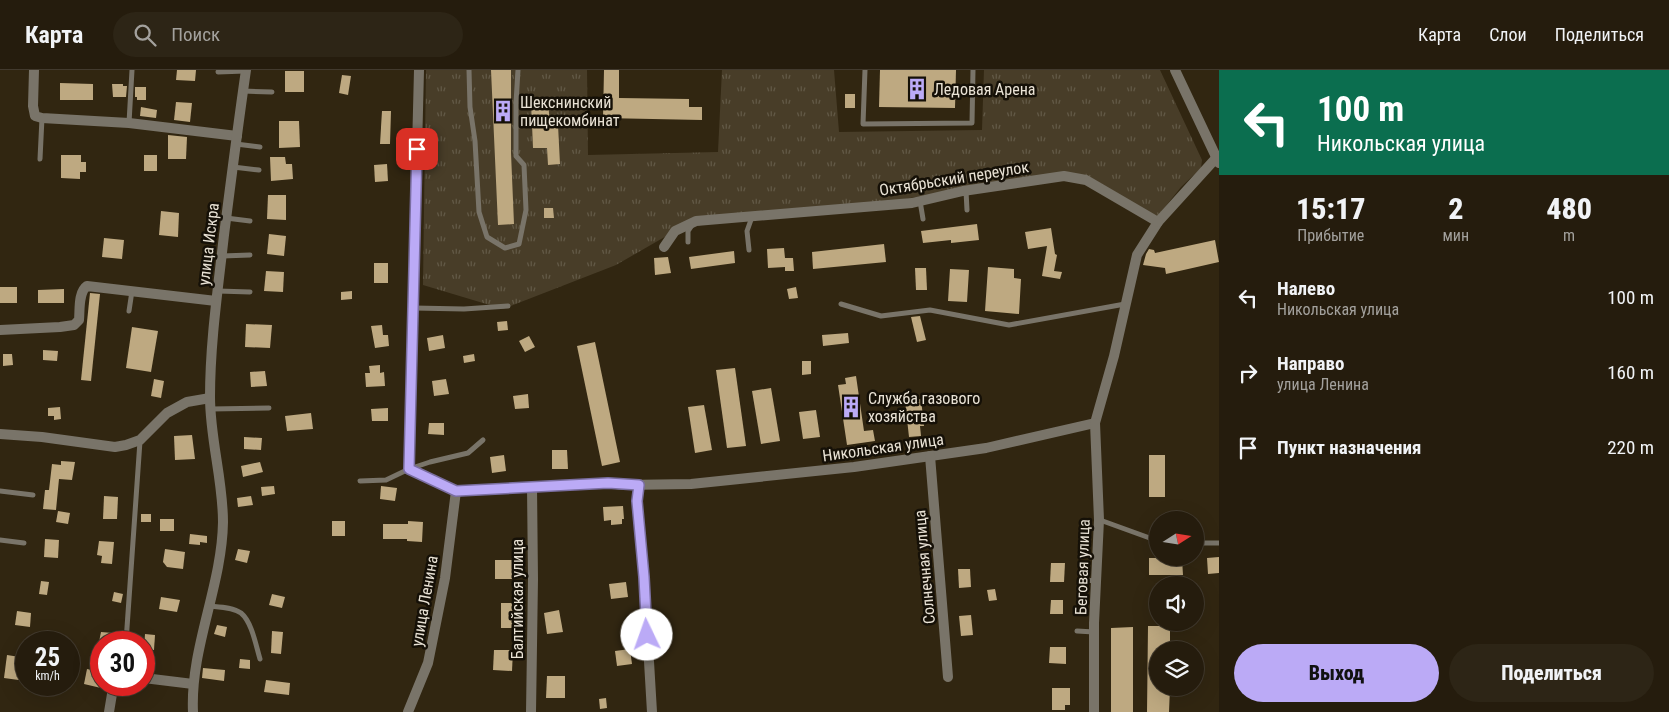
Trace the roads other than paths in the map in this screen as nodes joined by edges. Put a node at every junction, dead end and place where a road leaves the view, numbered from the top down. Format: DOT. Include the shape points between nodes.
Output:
graph roads {
  1 [pos="34,70"];
  2 [pos="132,70"];
  3 [pos="246,70"];
  4 [pos="419,70"];
  5 [pos="469,70"];
  6 [pos="518,70"];
  7 [pos="865,70"];
  8 [pos="973,70"];
  9 [pos="1175,70"];
  10 [pos="218,72"];
  11 [pos="243,91"];
  12 [pos="272,92"];
  13 [pos="42,118"];
  14 [pos="130,123"];
  15 [pos="236,140"];
  16 [pos="260,147"];
  17 [pos="40,159"];
  18 [pos="1218,161"];
  19 [pos="233,167"];
  20 [pos="259,170"];
  21 [pos="966,190"];
  22 [pos="920,201"];
  23 [pos="967,210"];
  24 [pos="753,216"];
  25 [pos="226,218"];
  26 [pos="923,219"];
  27 [pos="250,221"];
  28 [pos="696,221"];
  29 [pos="1158,222"];
  30 [pos="688,242"];
  31 [pos="664,247"];
  32 [pos="749,250"];
  33 [pos="250,255"];
  34 [pos="222,256"];
  35 [pos="132,291"];
  36 [pos="250,292"];
  37 [pos="217,296"];
  38 [pos="841,304"];
  39 [pos="1126,304"];
  40 [pos="508,306"];
  41 [pos="413,308"];
  42 [pos="129,311"];
  43 [pos="0,330"];
  44 [pos="210,403"];
  45 [pos="269,408"];
  46 [pos="1095,423"];
  47 [pos="0,434"];
  48 [pos="140,440"];
  49 [pos="483,440"];
  50 [pos="930,456"];
  51 [pos="409,469"];
  52 [pos="360,481"];
  53 [pos="639,485"];
  54 [pos="532,487"];
  55 [pos="0,491"];
  56 [pos="456,491"];
  57 [pos="33,495"];
  58 [pos="1099,520"];
  59 [pos="1149,538"];
  60 [pos="0,540"];
  61 [pos="24,543"];
  62 [pos="1204,543"];
  63 [pos="1219,543"];
  64 [pos="1084,580"];
  65 [pos="1096,581"];
  66 [pos="209,606"];
  67 [pos="127,631"];
  68 [pos="1077,631"];
  69 [pos="1094,632"];
  70 [pos="260,658"];
  71 [pos="948,677"];
  72 [pos="155,679"];
  73 [pos="193,684"];
  74 [pos="112,696"];
  75 [pos="109,712"];
  76 [pos="193,712"];
  77 [pos="408,712"];
  78 [pos="531,712"];
  79 [pos="652,712"];
  80 [pos="1094,712"];
  1 -- 13 [label="street" via="33,106 35,116"];
  2 -- 14 [label="lane"];
  3 -- 10 [label="lane"];
  3 -- 11 [label="street, улица Искра"];
  4 -- 41 [label="street"];
  5 -- 6 [label="lane" via="479,212 487,237 504,248 519,244 526,210 524,165 516,156"];
  7 -- 8 [label="lane" via="863,124 972,124"];
  9 -- 18 [label="street"];
  11 -- 12 [label="lane"];
  11 -- 15 [label="street, улица Искра"];
  13 -- 14 [label="street"];
  13 -- 17 [label="lane"];
  14 -- 15 [label="street"];
  15 -- 16 [label="lane"];
  15 -- 19 [label="street, улица Искра"];
  18 -- 29 [label="street"];
  19 -- 20 [label="lane"];
  19 -- 25 [label="street, улица Искра"];
  21 -- 22 [label="street, Октябрьский переулок"];
  21 -- 23 [label="lane"];
  21 -- 29 [label="street, Октябрьский переулок" via="1064,176 1086,180"];
  22 -- 24 [label="street, Октябрьский переулок"];
  22 -- 26 [label="lane"];
  24 -- 28 [label="street, Октябрьский переулок"];
  24 -- 32 [label="lane" via="747,231"];
  25 -- 27 [label="lane"];
  25 -- 34 [label="street, улица Искра"];
  28 -- 30 [label="lane" via="688,232"];
  28 -- 31 [label="street, Октябрьский переулок" via="675,231"];
  29 -- 39 [label="street" via="1137,255"];
  33 -- 34 [label="lane"];
  34 -- 37 [label="street, улица Искра"];
  35 -- 37 [label="street"];
  35 -- 42 [label="lane"];
  35 -- 43 [label="street" via="88,286 82,293 79,320 74,325"];
  36 -- 37 [label="lane"];
  37 -- 44 [label="street, улица Искра"];
  38 -- 39 [label="lane" via="881,316 930,310 1009,324"];
  39 -- 46 [label="street"];
  40 -- 41 [label="lane"];
  41 -- 51 [label="street"];
  44 -- 45 [label="lane"];
  44 -- 48 [label="street" via="187,402 167,413"];
  44 -- 66 [label="street, улица Искра" via="223,522"];
  46 -- 50 [label="street, Никольская улица" via="986,448"];
  46 -- 58 [label="street, Беговая улица"];
  47 -- 48 [label="street" via="115,447"];
  48 -- 67 [label="lane"];
  49 -- 51 [label="lane" via="468,453"];
  50 -- 53 [label="street, Никольская улица" via="691,484"];
  50 -- 71 [label="street, Солнечная улица"];
  51 -- 52 [label="lane" via="386,480"];
  51 -- 56 [label="street, Никольская улица"];
  53 -- 54 [label="street, Никольская улица" via="608,483"];
  53 -- 79 [label="street" via="637,501"];
  54 -- 56 [label="street, Никольская улица"];
  54 -- 78 [label="street, Балтийская улица"];
  55 -- 57 [label="lane"];
  56 -- 77 [label="street, улица Ленина" via="445,578 428,663"];
  58 -- 59 [label="lane"];
  58 -- 65 [label="street, Беговая улица"];
  60 -- 61 [label="lane"];
  62 -- 63 [label="lane"];
  64 -- 65 [label="lane"];
  65 -- 69 [label="street, Беговая улица"];
  66 -- 70 [label="lane" via="228,608 242,614 251,628"];
  66 -- 73 [label="street, улица Искра"];
  68 -- 69 [label="lane"];
  69 -- 80 [label="street, Беговая улица"];
  72 -- 73 [label="street"];
  73 -- 76 [label="street, улица Искра"];
  74 -- 75 [label="street"];
}
